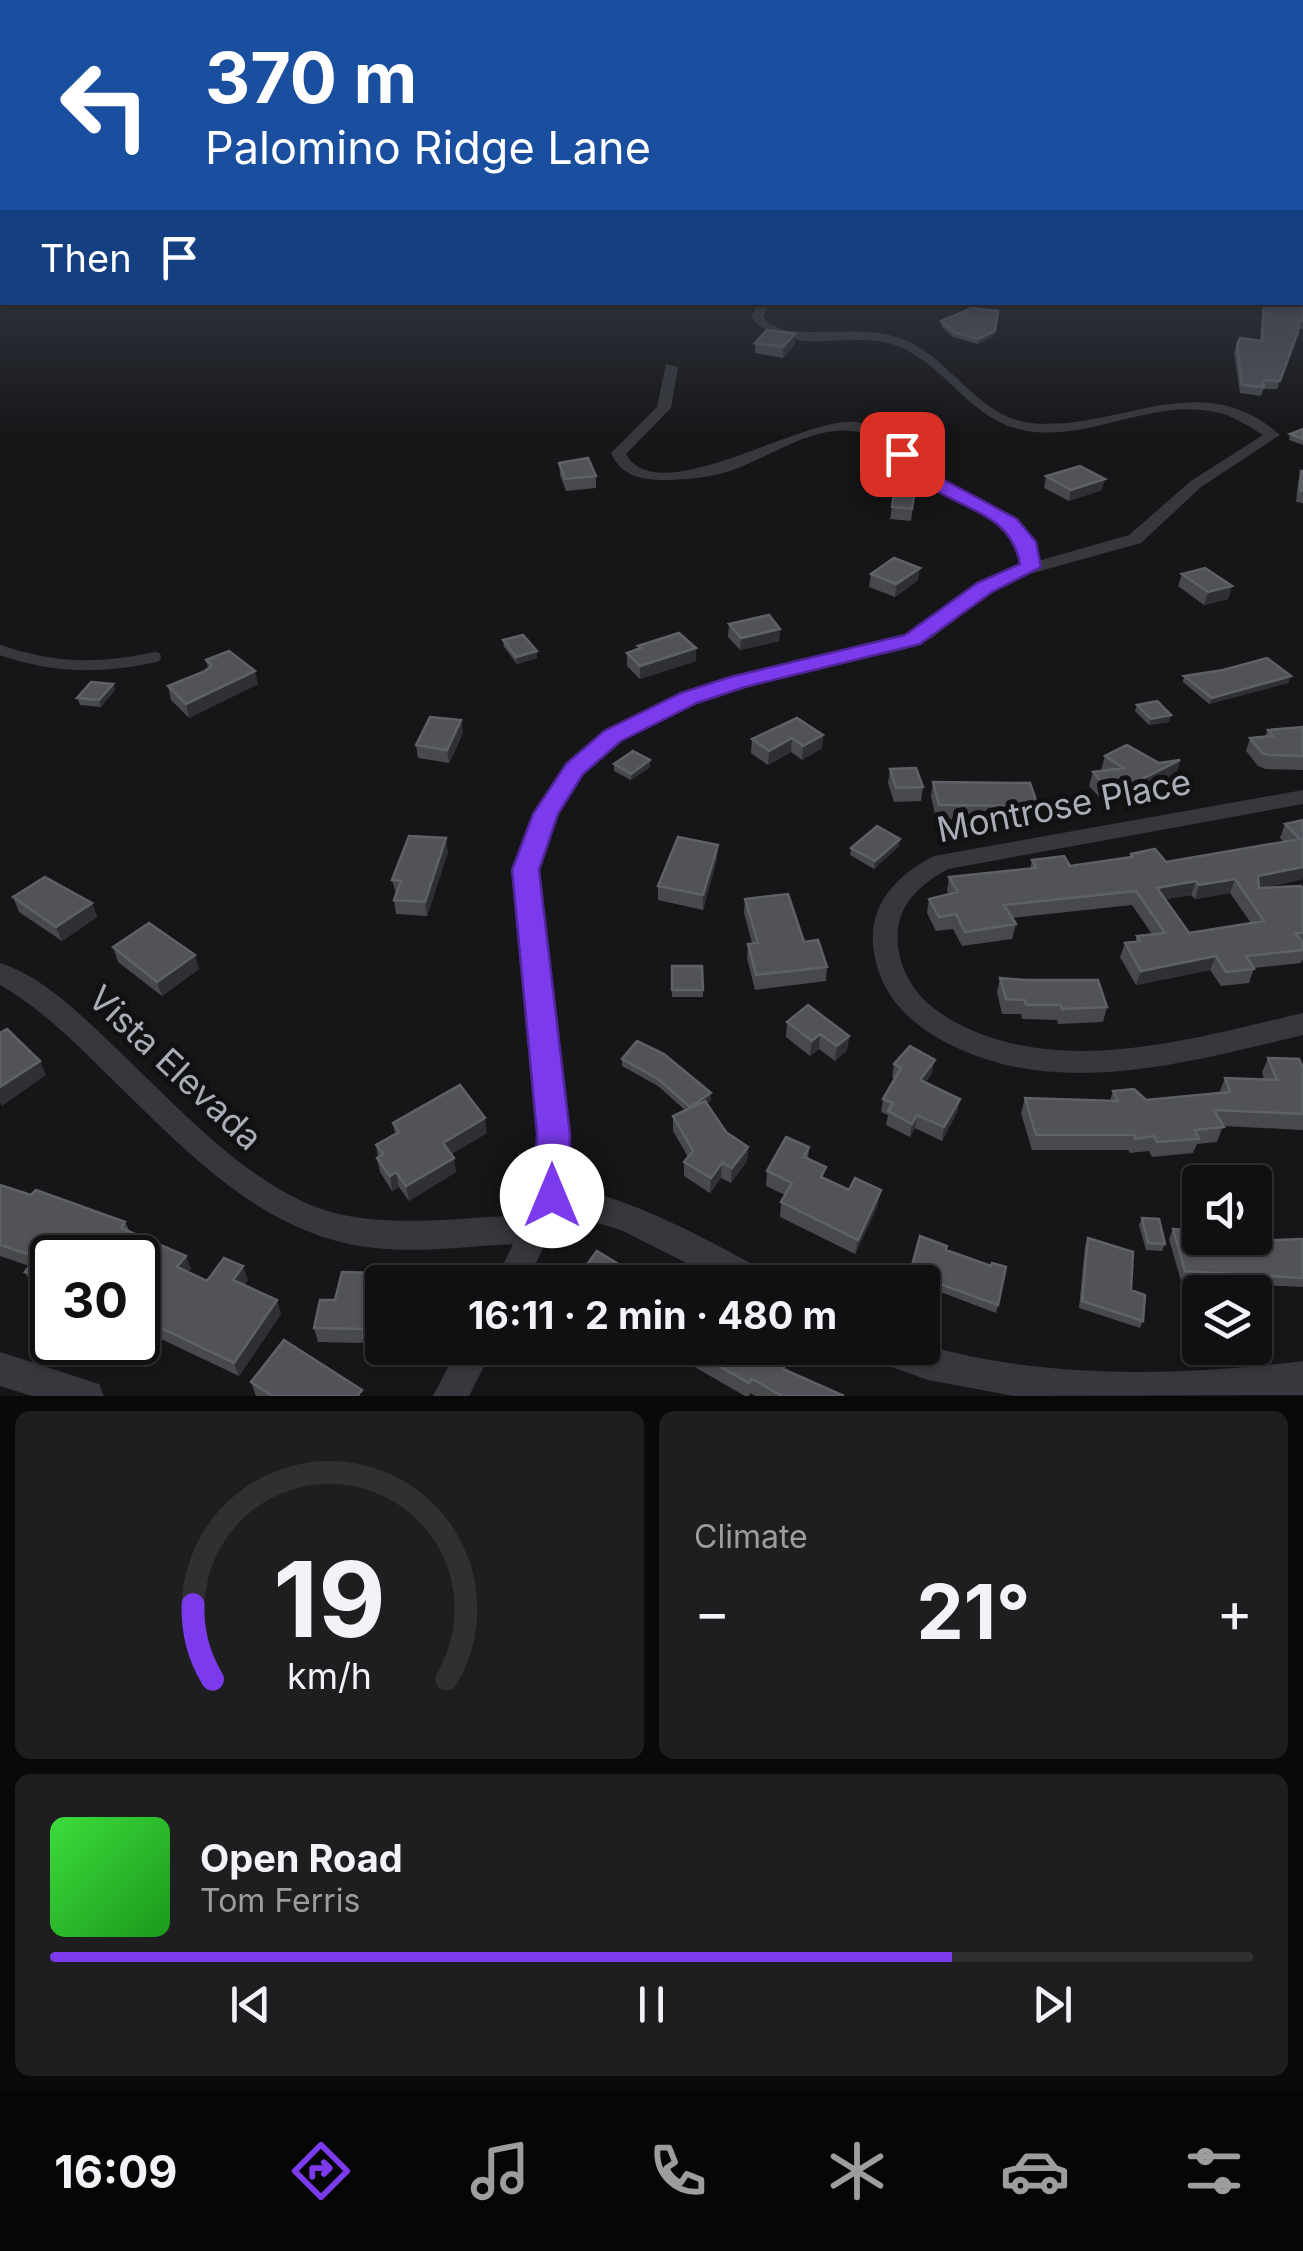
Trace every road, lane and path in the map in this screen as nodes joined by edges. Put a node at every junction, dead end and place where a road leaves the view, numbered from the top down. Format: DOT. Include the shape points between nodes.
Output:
graph roads {
  1 [pos="761,307"];
  2 [pos="671,367"];
  3 [pos="1031,567"];
  4 [pos="0,650"];
  5 [pos="156,657"];
  6 [pos="1303,797"];
  7 [pos="0,973"];
  8 [pos="1303,1024"];
  9 [pos="552,1196"];
  10 [pos="539,1229"];
  11 [pos="520,1265"];
  12 [pos="724,1265"];
  13 [pos="940,1363"];
  14 [pos="467,1365"];
  15 [pos="0,1369"];
  16 [pos="1303,1378"];
  17 [pos="86,1396"];
  18 [pos="450,1396"];
  1 -- 3 [label="street" via="760,324 788,334 904,344 984,411 1014,424 1056,428 1198,405 1232,412 1272,436 1196,484 1135,539"];
  2 -- 3 [label="street" via="664,408 618,454 631,470 698,475 825,428 867,429 926,477 1010,523 1026,542"];
  3 -- 9 [label="street" via="984,587 902,644 802,664 689,698 612,736 574,769 546,814 526,870 553,1134"];
  4 -- 5 [label="lane" via="65,670"];
  6 -- 8 [label="street, Montrose Place" via="942,862 901,889 884,932 895,983 915,1009 976,1048 1034,1062 1144,1056"];
  7 -- 10 [label="street, Vista Elevada" via="57,1009 238,1178 292,1209 375,1234"];
  9 -- 10 [label="street"];
  9 -- 12 [label="street" via="667,1233"];
  10 -- 11 [label="street"];
  13 -- 16 [label="street" via="1002,1380 1190,1392"];
  14 -- 18 [label="street"];
  15 -- 17 [label="street"];
}
